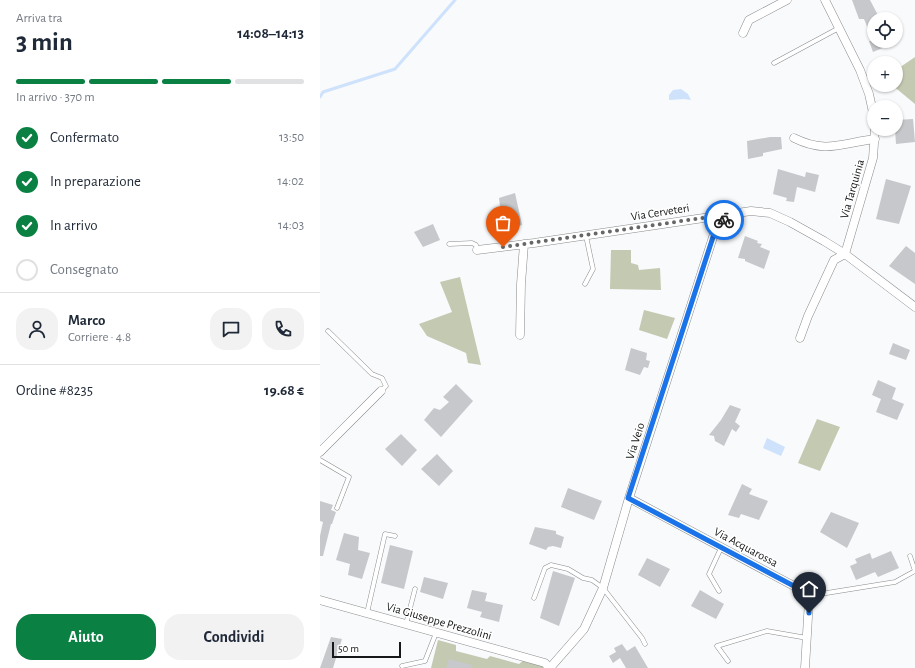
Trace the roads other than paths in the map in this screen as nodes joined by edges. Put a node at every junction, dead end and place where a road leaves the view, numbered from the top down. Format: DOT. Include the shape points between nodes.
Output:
graph roads {
  1 [pos="787,0"];
  2 [pos="825,0"];
  3 [pos="839,28"];
  4 [pos="743,33"];
  5 [pos="774,63"];
  6 [pos="870,100"];
  7 [pos="794,138"];
  8 [pos="875,139"];
  9 [pos="730,214"];
  10 [pos="586,236"];
  11 [pos="449,244"];
  12 [pos="524,244"];
  13 [pos="477,250"];
  14 [pos="845,254"];
  15 [pos="585,284"];
  16 [pos="915,307"];
  17 [pos="328,331"];
  18 [pos="520,335"];
  19 [pos="800,338"];
  20 [pos="381,391"];
  21 [pos="320,452"];
  22 [pos="320,460"];
  23 [pos="628,498"];
  24 [pos="338,508"];
  25 [pos="395,536"];
  26 [pos="722,547"];
  27 [pos="910,556"];
  28 [pos="603,588"];
  29 [pos="414,589"];
  30 [pos="719,591"];
  31 [pos="808,596"];
  32 [pos="534,598"];
  33 [pos="320,600"];
  34 [pos="367,613"];
  35 [pos="406,624"];
  36 [pos="436,632"];
  37 [pos="807,638"];
  38 [pos="645,644"];
  39 [pos="728,660"];
  40 [pos="402,666"];
  41 [pos="549,668"];
  42 [pos="805,668"];
  1 -- 4 [label="street" via="749,20"];
  2 -- 3 [label="street"];
  3 -- 5 [label="lane"];
  3 -- 6 [label="street" via="860,70"];
  7 -- 8 [label="street" via="817,147"];
  8 -- 14 [label="street, Via Tarquinia" via="873,158"];
  9 -- 10 [label="street, Via Cerveteri"];
  9 -- 14 [label="street, Via Cerveteri" via="751,211 770,213"];
  9 -- 23 [label="street, Via Veio" via="714,234"];
  10 -- 12 [label="street, Via Cerveteri"];
  10 -- 15 [label="lane" via="592,269"];
  11 -- 13 [label="lane" via="472,243 476,245"];
  12 -- 13 [label="street, Via Cerveteri"];
  12 -- 18 [label="street"];
  14 -- 16 [label="street, Via Cerveteri"];
  14 -- 19 [label="street" via="834,260"];
  17 -- 20 [label="lane" via="372,374 382,378 386,386"];
  20 -- 21 [label="street"];
  22 -- 24 [label="lane" via="349,477"];
  23 -- 26 [label="street, Via Acquarossa"];
  23 -- 28 [label="street, Via Veio"];
  25 -- 34 [label="lane" via="385,534"];
  26 -- 30 [label="lane" via="709,574"];
  26 -- 31 [label="street, Via Acquarossa" via="800,588"];
  27 -- 31 [label="lane" via="915,571 895,582"];
  28 -- 32 [label="lane" via="568,569 551,565 545,568"];
  28 -- 38 [label="lane"];
  28 -- 41 [label="street, Via Veio" via="584,629"];
  29 -- 35 [label="lane"];
  31 -- 37 [label="street"];
  33 -- 34 [label="street, Via Giuseppe Prezzolini"];
  34 -- 35 [label="street, Via Giuseppe Prezzolini"];
  35 -- 36 [label="street, Via Giuseppe Prezzolini"];
  36 -- 40 [label="lane" via="425,661"];
  36 -- 41 [label="street, Via Giuseppe Prezzolini" via="545,663"];
  37 -- 39 [label="lane" via="767,631 717,646"];
  37 -- 42 [label="street"];
}
